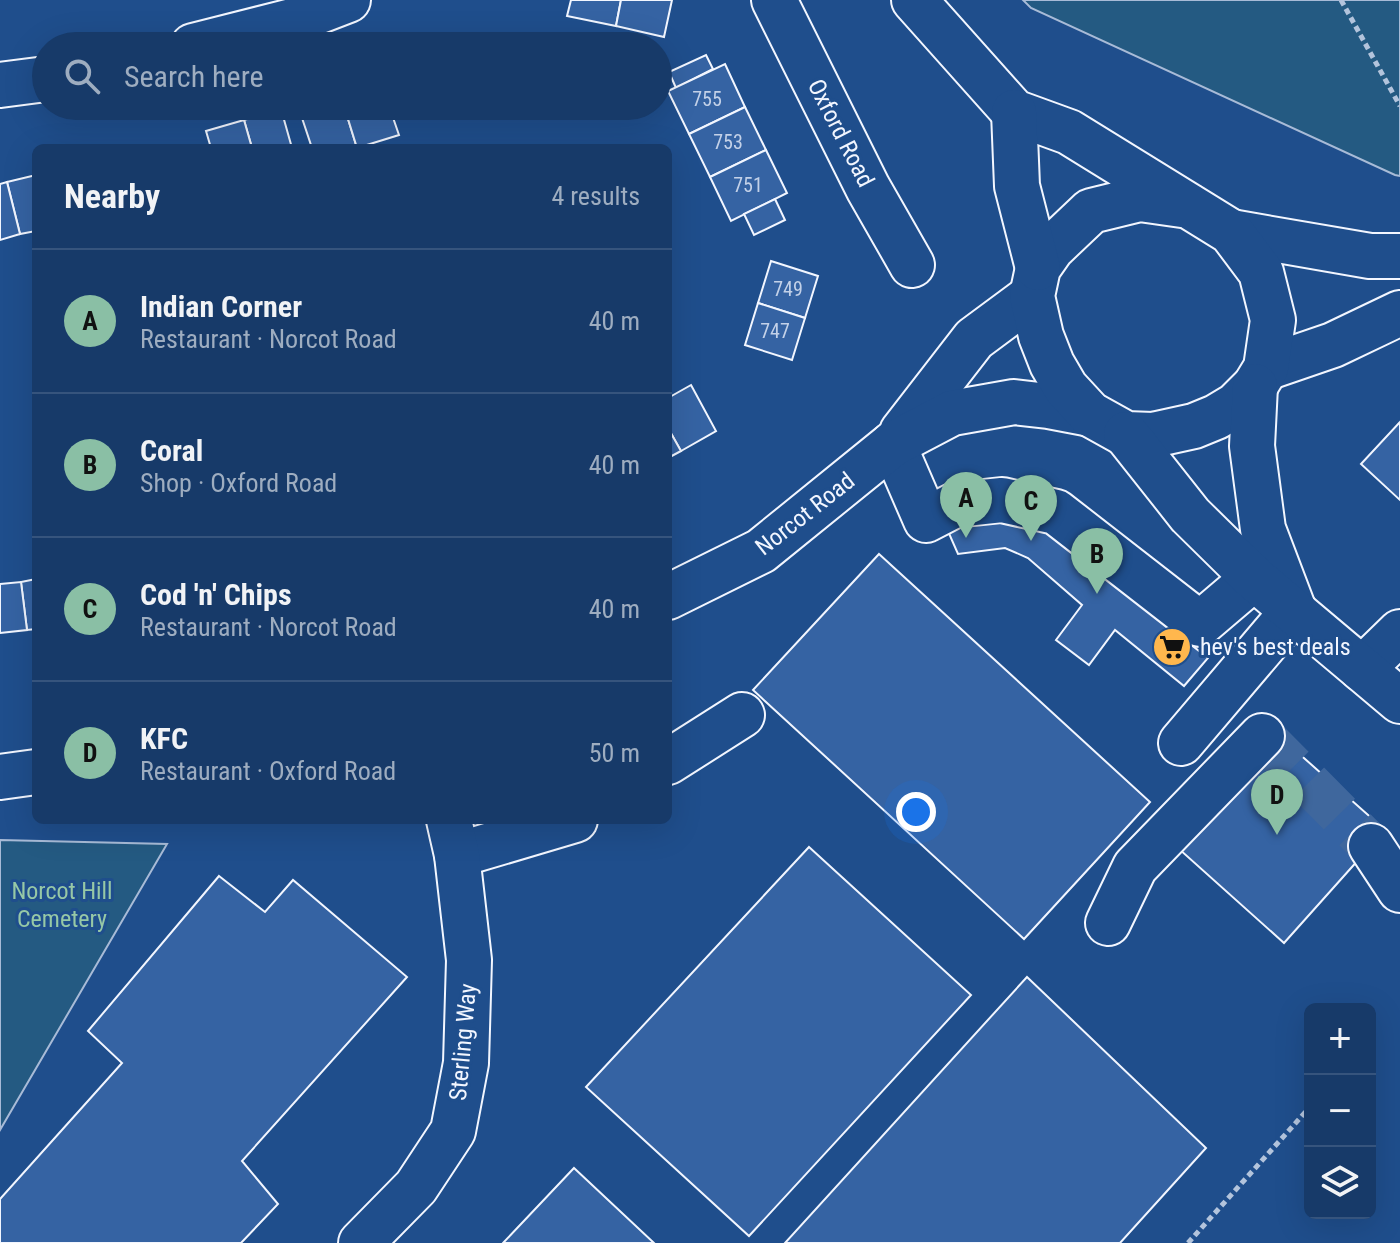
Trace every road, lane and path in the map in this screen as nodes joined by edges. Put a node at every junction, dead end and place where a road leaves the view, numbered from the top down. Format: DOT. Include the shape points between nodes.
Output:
graph roads {
  1 [pos="348,0"];
  2 [pos="774,0"];
  3 [pos="914,0"];
  4 [pos="1341,0"];
  5 [pos="248,32"];
  6 [pos="32,81"];
  7 [pos="0,85"];
  8 [pos="1400,106"];
  9 [pos="1014,112"];
  10 [pos="1189,206"];
  11 [pos="1231,232"];
  12 [pos="1400,256"];
  13 [pos="912,265"];
  14 [pos="1035,282"];
  15 [pos="1400,313"];
  16 [pos="1260,377"];
  17 [pos="1108,424"];
  18 [pos="893,444"];
  19 [pos="1254,578"];
  20 [pos="672,595"];
  21 [pos="1294,610"];
  22 [pos="1400,632"];
  23 [pos="1362,669"];
  24 [pos="1400,701"];
  25 [pos="742,715"];
  26 [pos="1262,736"];
  27 [pos="1181,743"];
  28 [pos="672,759"];
  29 [pos="32,773"];
  30 [pos="0,777"];
  31 [pos="546,824"];
  32 [pos="453,837"];
  33 [pos="1371,846"];
  34 [pos="1400,890"];
  35 [pos="1108,923"];
  36 [pos="1304,1114"];
  37 [pos="361,1243"];
  38 [pos="1188,1243"];
  1 -- 5 [label="street"];
  2 -- 13 [label="street, Oxford Road"];
  3 -- 9 [label="street"];
  4 -- 8 [label="path"];
  6 -- 7 [label="street"];
  9 -- 10 [label="street" via="1069,132"];
  9 -- 14 [label="street" via="1017,186"];
  10 -- 11 [label="street"];
  10 -- 14 [label="street" via="1140,199 1091,211 1052,248"];
  11 -- 12 [label="street" via="1370,256"];
  11 -- 16 [label="street" via="1261,272 1273,320"];
  14 -- 17 [label="street" via="1041,336 1052,364 1066,388"];
  14 -- 18 [label="street, Norcot Road" via="974,339"];
  15 -- 16 [label="street"];
  16 -- 17 [label="street" via="1236,405 1194,426 1153,435"];
  16 -- 21 [label="street" via="1252,446 1263,529"];
  17 -- 18 [label="street, Norcot Road" via="1014,402 952,413"];
  17 -- 19 [label="street"];
  18 -- 19 [label="street" via="926,520 955,505 1002,500 1056,512 1200,624"];
  18 -- 20 [label="street, Norcot Road" via="761,551"];
  19 -- 21 [label="street"];
  21 -- 23 [label="street"];
  21 -- 27 [label="street"];
  22 -- 23 [label="street"];
  23 -- 24 [label="street"];
  25 -- 28 [label="street"];
  26 -- 35 [label="street" via="1135,867"];
  29 -- 30 [label="street"];
  31 -- 32 [label="street, Sterling Way"];
  32 -- 37 [label="street, Sterling Way" via="469,960 466,1063 453,1131 416,1187"];
  33 -- 34 [label="street"];
  36 -- 38 [label="path"];
}
